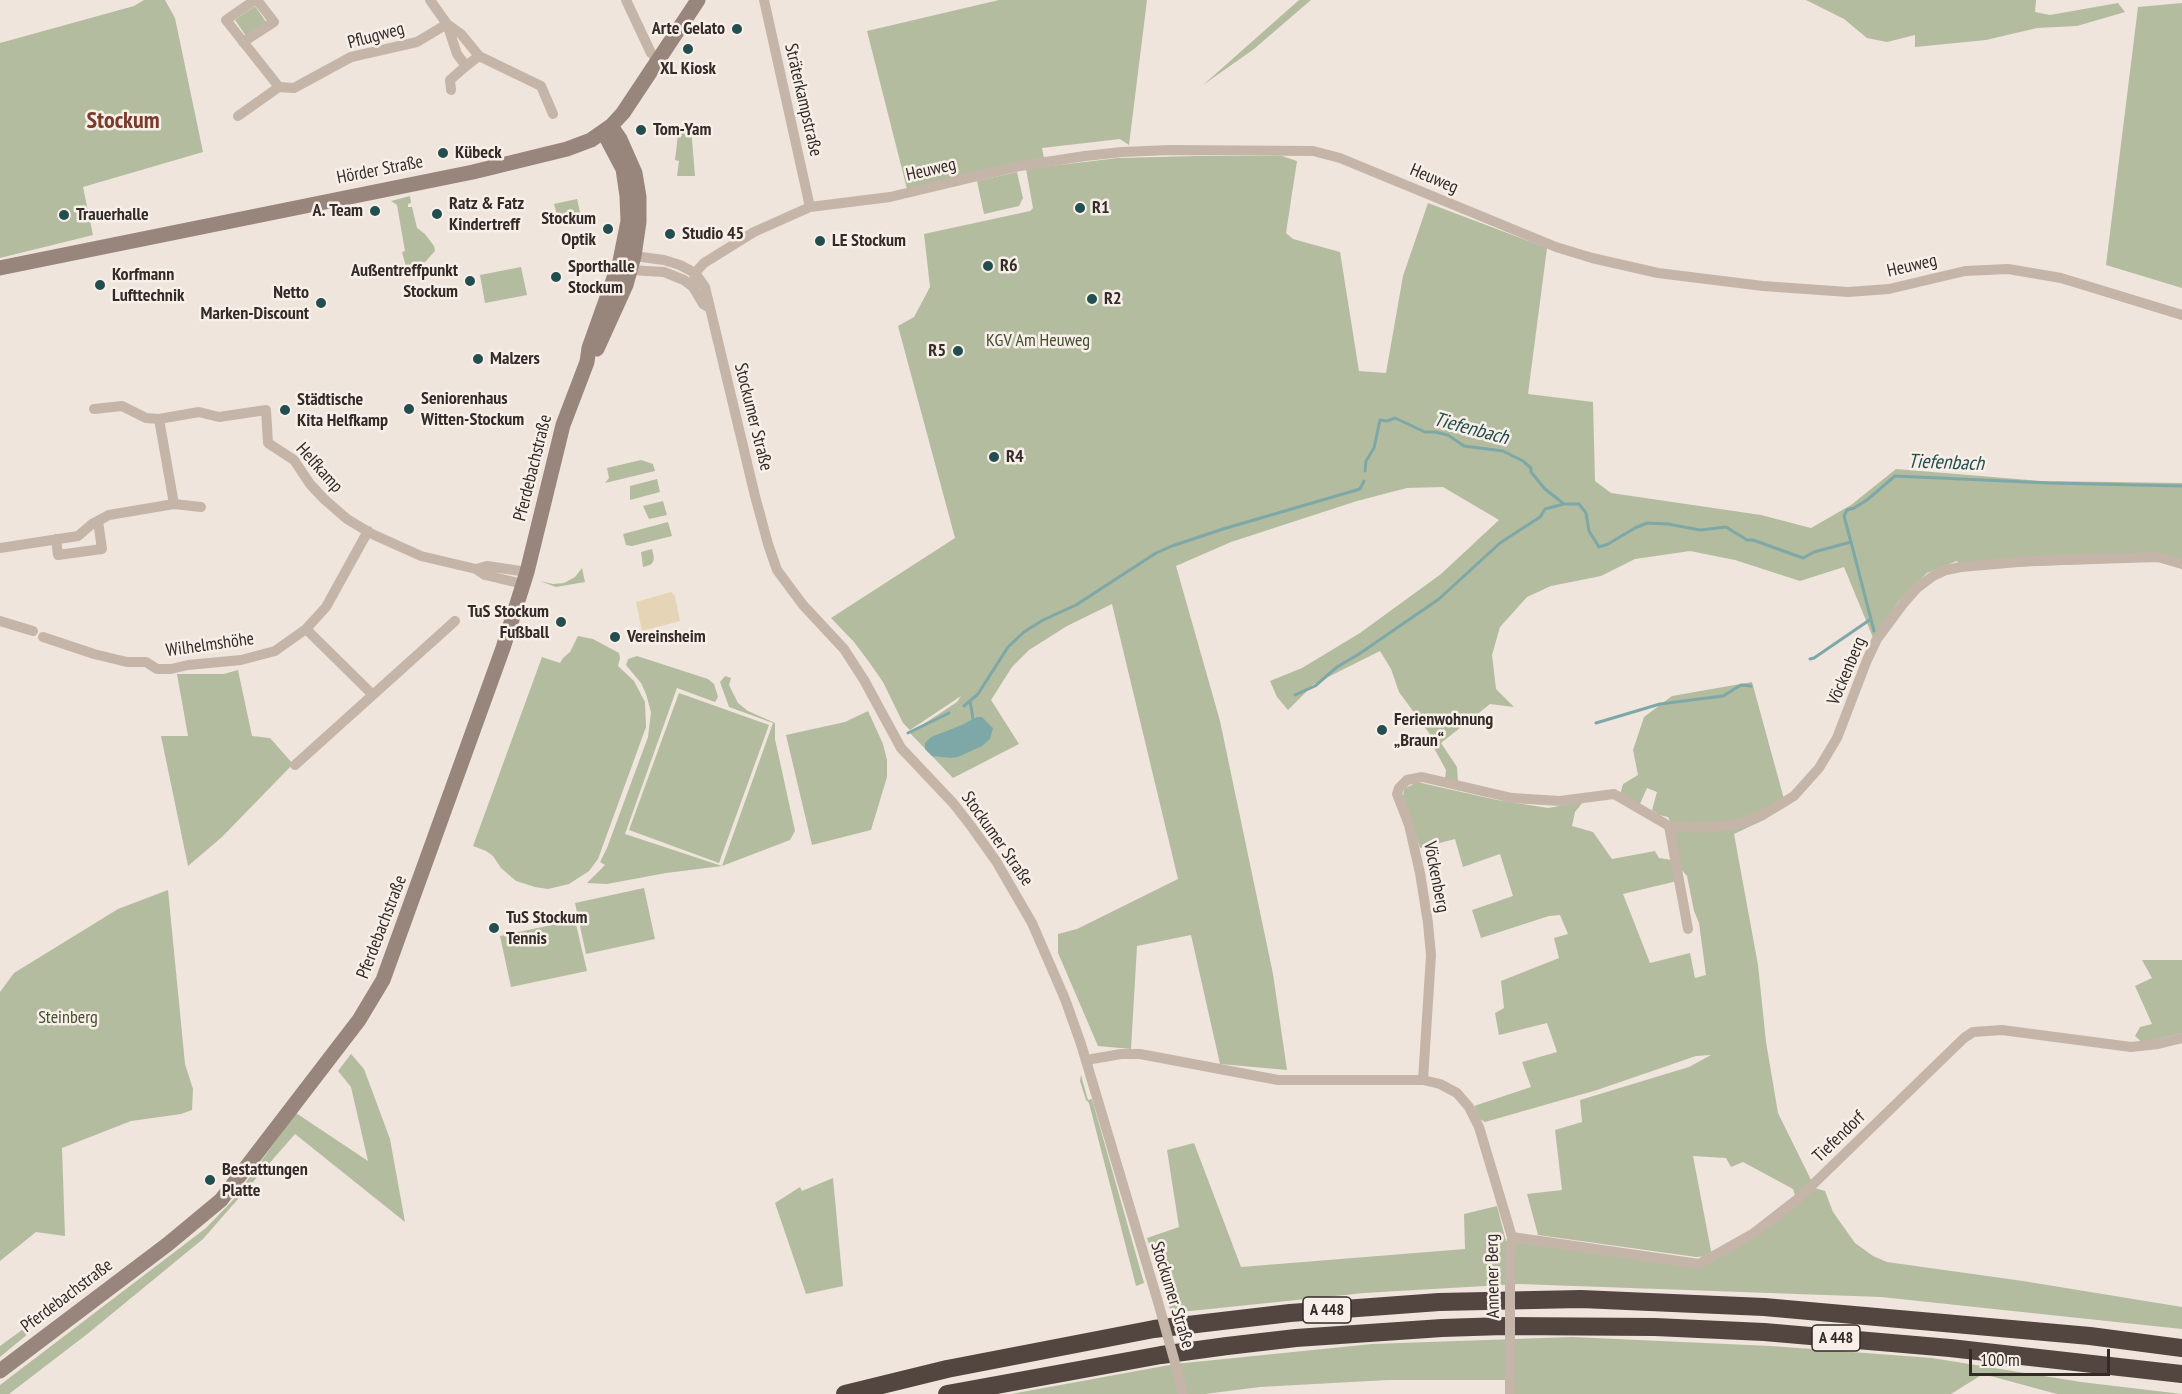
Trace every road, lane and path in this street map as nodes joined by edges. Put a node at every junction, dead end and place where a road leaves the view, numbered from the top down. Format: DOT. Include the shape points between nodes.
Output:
graph roads {
  1 [pos="256,0"];
  2 [pos="430,0"];
  3 [pos="626,0"];
  4 [pos="698,0"];
  5 [pos="764,0"];
  6 [pos="447,24"];
  7 [pos="243,42"];
  8 [pos="479,56"];
  9 [pos="658,59"];
  10 [pos="466,66"];
  11 [pos="279,87"];
  12 [pos="452,90"];
  13 [pos="553,114"];
  14 [pos="238,116"];
  15 [pos="608,130"];
  16 [pos="810,207"];
  17 [pos="628,262"];
  18 [pos="0,268"];
  19 [pos="695,273"];
  20 [pos="693,287"];
  21 [pos="709,308"];
  22 [pos="2182,315"];
  23 [pos="94,410"];
  24 [pos="159,419"];
  25 [pos="174,504"];
  26 [pos="201,507"];
  27 [pos="98,520"];
  28 [pos="368,531"];
  29 [pos="78,536"];
  30 [pos="56,539"];
  31 [pos="0,548"];
  32 [pos="80,552"];
  33 [pos="2182,564"];
  34 [pos="525,578"];
  35 [pos="0,621"];
  36 [pos="455,621"];
  37 [pos="306,629"];
  38 [pos="372,694"];
  39 [pos="295,765"];
  40 [pos="1669,825"];
  41 [pos="1688,929"];
  42 [pos="2182,1038"];
  43 [pos="1087,1062"];
  44 [pos="1423,1080"];
  45 [pos="1512,1237"];
  46 [pos="2090,1336"];
  47 [pos="2182,1337"];
  48 [pos="2182,1348"];
  49 [pos="0,1371"];
  50 [pos="2182,1374"];
  51 [pos="845,1394"];
  52 [pos="947,1394"];
  53 [pos="1183,1394"];
  54 [pos="1510,1394"];
  1 -- 7 [label="street" via="226,20"];
  1 -- 7 [label="street" via="274,22"];
  2 -- 6 [label="street"];
  3 -- 9 [label="street"];
  4 -- 9 [label="main road, Hörder Straße"];
  5 -- 16 [label="street, Sträterkampstraße"];
  6 -- 8 [label="street"];
  6 -- 10 [label="street" via="457,54"];
  6 -- 11 [label="street, Pflugweg" via="417,42 351,57 294,88"];
  7 -- 11 [label="street"];
  8 -- 10 [label="street"];
  8 -- 13 [label="street" via="541,86"];
  9 -- 15 [label="main road, Hörder Straße"];
  10 -- 12 [label="street" via="450,80"];
  11 -- 14 [label="street, Pflugweg"];
  15 -- 17 [label="main road, Pferdebachstraße" via="627,152 638,188 639,222"];
  15 -- 18 [label="main road, Hörder Straße" via="567,149 473,172"];
  16 -- 19 [label="street, Heuweg" via="754,232 704,263"];
  16 -- 22 [label="street, Heuweg" via="890,197 1020,166 1094,155 1170,150 1313,151 1340,158 1556,247 1658,273 1848,292 1889,289 1965,272 2008,269 2061,278"];
  17 -- 19 [label="street" via="672,262"];
  17 -- 20 [label="street, Stockumer Straße" via="673,275"];
  17 -- 34 [label="main road, Pferdebachstraße" via="589,348 588,362 563,425"];
  19 -- 20 [label="street"];
  19 -- 21 [label="street, Stockumer Straße" via="705,287"];
  20 -- 21 [label="street, Stockumer Straße"];
  21 -- 43 [label="street, Stockumer Straße" via="777,570 844,649 901,748 952,803 996,861 1049,960"];
  23 -- 24 [label="street, Helfkamp" via="122,406 146,418"];
  24 -- 25 [label="street"];
  24 -- 28 [label="street, Helfkamp" via="199,412 219,417 266,410 268,443 294,460 335,510"];
  25 -- 26 [label="street"];
  25 -- 27 [label="street"];
  27 -- 29 [label="street"];
  27 -- 32 [label="street" via="102,549"];
  28 -- 34 [label="street, Helfkamp" via="421,556 476,569 485,575"];
  28 -- 37 [label="street, Wilhelmshöhe" via="331,600"];
  29 -- 30 [label="street"];
  29 -- 32 [label="street"];
  30 -- 31 [label="street"];
  30 -- 32 [label="street" via="58,555"];
  33 -- 40 [label="street, Vöckenberg" via="2158,557 2042,561 1961,567 1933,576 1917,588 1877,639 1837,738 1819,768 1794,796 1736,825"];
  34 -- 49 [label="main road, Pferdebachstraße" via="393,960 375,996 221,1200"];
  35 -- 37 [label="street, Wilhelmshöhe" via="94,654 146,662 157,669 241,660 275,651"];
  36 -- 38 [label="street"];
  37 -- 38 [label="street"];
  38 -- 39 [label="street"];
  40 -- 41 [label="street"];
  40 -- 44 [label="street, Vöckenberg" via="1614,794 1560,801 1524,799 1422,777 1407,780 1399,788 1398,800 1418,864 1431,955"];
  42 -- 45 [label="street, Tiefendorf" via="2131,1047 2002,1030 1973,1032 1799,1198 1754,1233 1699,1264"];
  43 -- 44 [label="street" via="1140,1054 1278,1080"];
  43 -- 53 [label="street, Stockumer Straße, bridge"];
  44 -- 45 [label="street, Annener Berg" via="1457,1093 1469,1107 1479,1127"];
  45 -- 54 [label="street, Annener Berg, bridge"];
  46 -- 47 [label="highway" via="2134,1332"];
  46 -- 48 [label="highway, A 448"];
  46 -- 51 [label="highway, A 448" via="1753,1306 1581,1299 1439,1302 1290,1313 1154,1329 947,1369"];
  50 -- 52 [label="highway, A 448" via="1764,1332 1504,1326 1296,1338 1227,1346"];
}
